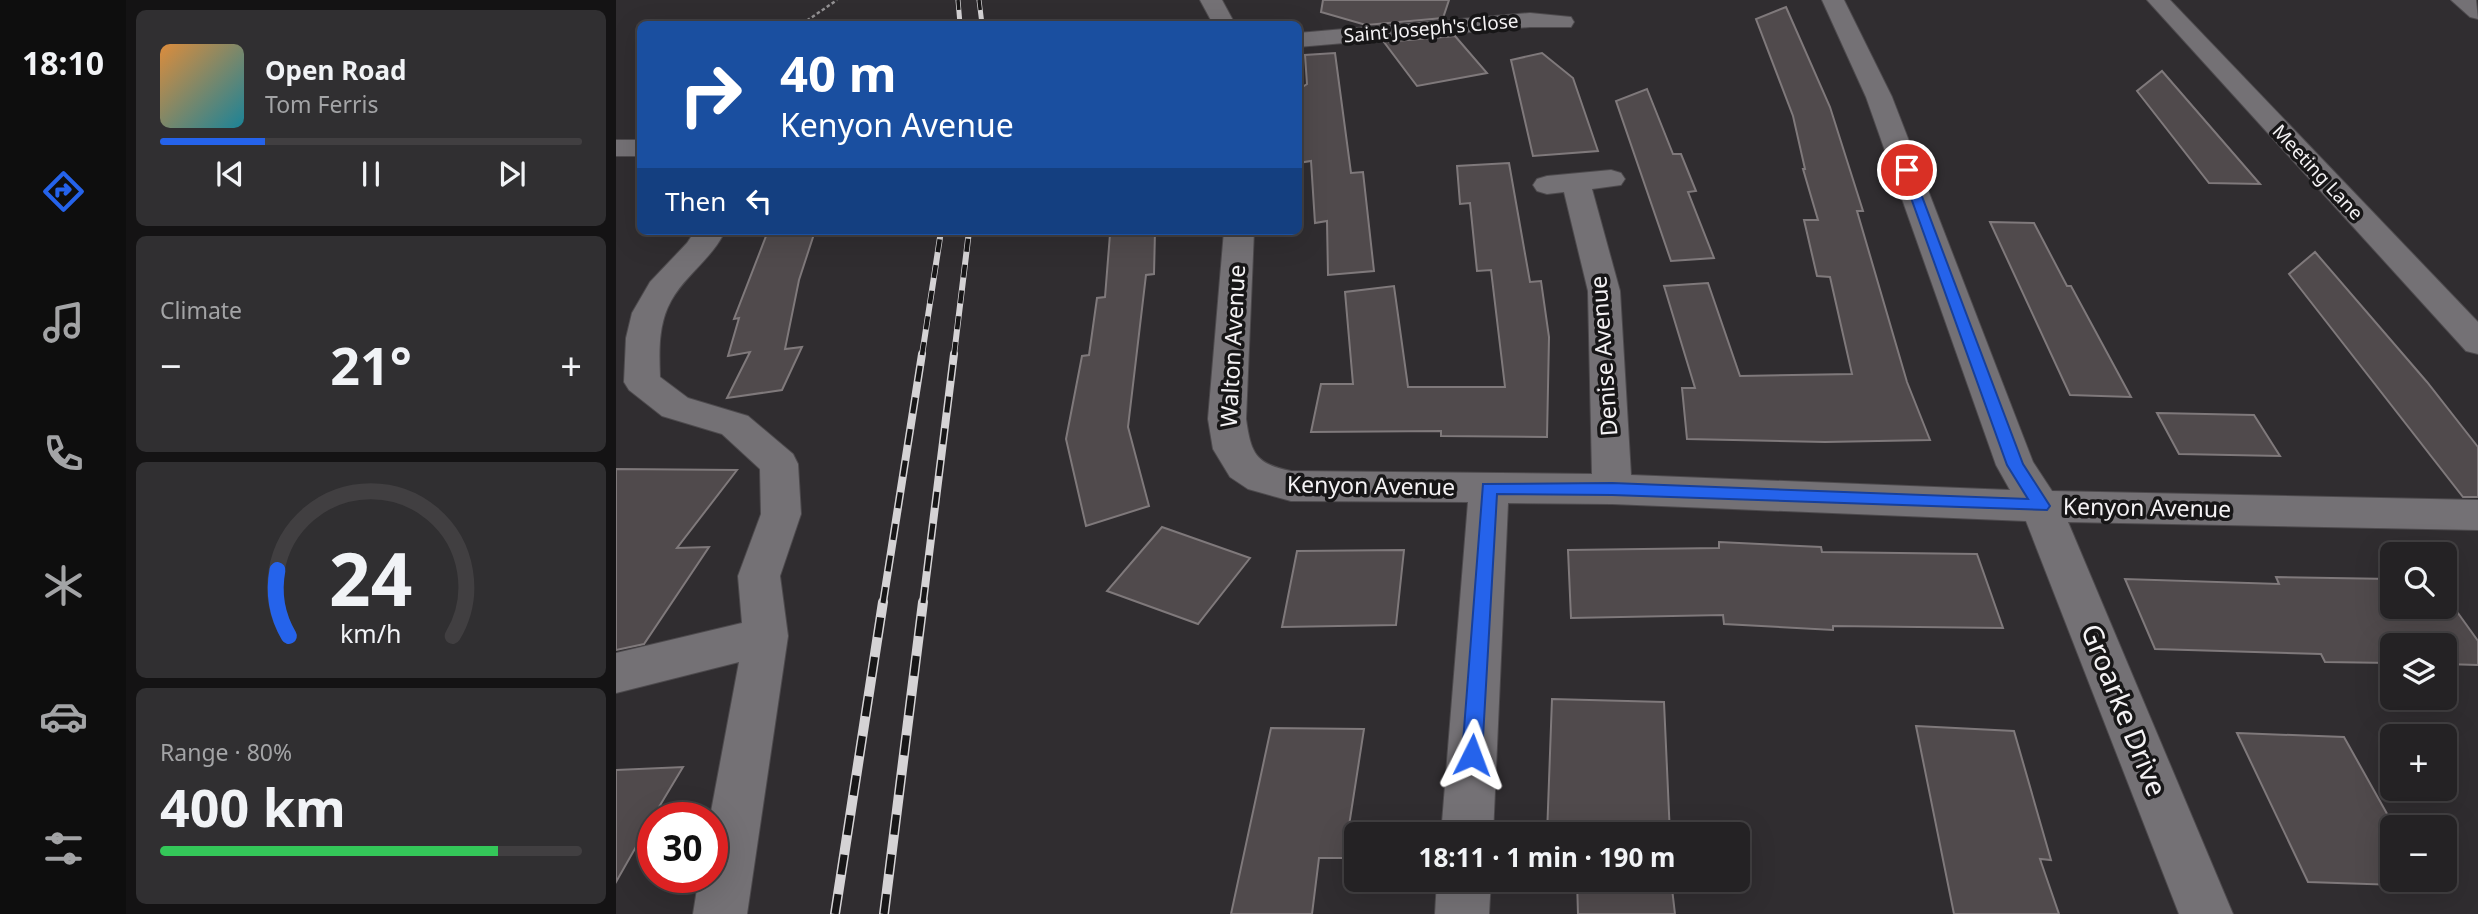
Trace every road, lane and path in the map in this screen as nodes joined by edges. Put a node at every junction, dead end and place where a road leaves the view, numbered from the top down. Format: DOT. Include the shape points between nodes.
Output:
graph roads {
  1 [pos="837,0"];
  2 [pos="1211,0"];
  3 [pos="1833,0"];
  4 [pos="2158,0"];
  5 [pos="2462,0"];
  6 [pos="2478,12"];
  7 [pos="806,21"];
  8 [pos="1222,21"];
  9 [pos="1562,22"];
  10 [pos="1302,40"];
  11 [pos="616,148"];
  12 [pos="637,148"];
  13 [pos="1611,179"];
  14 [pos="708,235"];
  15 [pos="1239,235"];
  16 [pos="2478,343"];
  17 [pos="1236,461"];
  18 [pos="1489,488"];
  19 [pos="1612,489"];
  20 [pos="2041,506"];
  21 [pos="2478,515"];
  22 [pos="766,636"];
  23 [pos="616,673"];
  24 [pos="1468,822"];
  25 [pos="1463,892"];
  26 [pos="720,914"];
  27 [pos="1462,914"];
  28 [pos="2206,914"];
  1 -- 7 [label="path"];
  2 -- 8 [label="street"];
  3 -- 20 [label="street, Groarke Drive" via="1880,97 2015,465"];
  4 -- 16 [label="street, Meeting Lane"];
  5 -- 6 [label="street"];
  9 -- 10 [label="street, Saint Joseph's Close" via="1530,20"];
  11 -- 12 [label="street"];
  13 -- 19 [label="street, Denise Avenue" via="1562,184 1604,291"];
  14 -- 22 [label="street" via="667,282 643,319 642,382 675,407 735,425 779,464 781,514 759,576"];
  15 -- 17 [label="street, Walton Avenue" via="1227,419"];
  17 -- 18 [label="street, Kenyon Avenue" via="1249,474 1291,486"];
  18 -- 19 [label="street, Kenyon Avenue"];
  18 -- 24 [label="street"];
  19 -- 20 [label="street, Kenyon Avenue"];
  20 -- 21 [label="street, Kenyon Avenue"];
  20 -- 28 [label="street, Groarke Drive"];
  22 -- 23 [label="street"];
  22 -- 26 [label="street"];
  25 -- 27 [label="street"];
}
